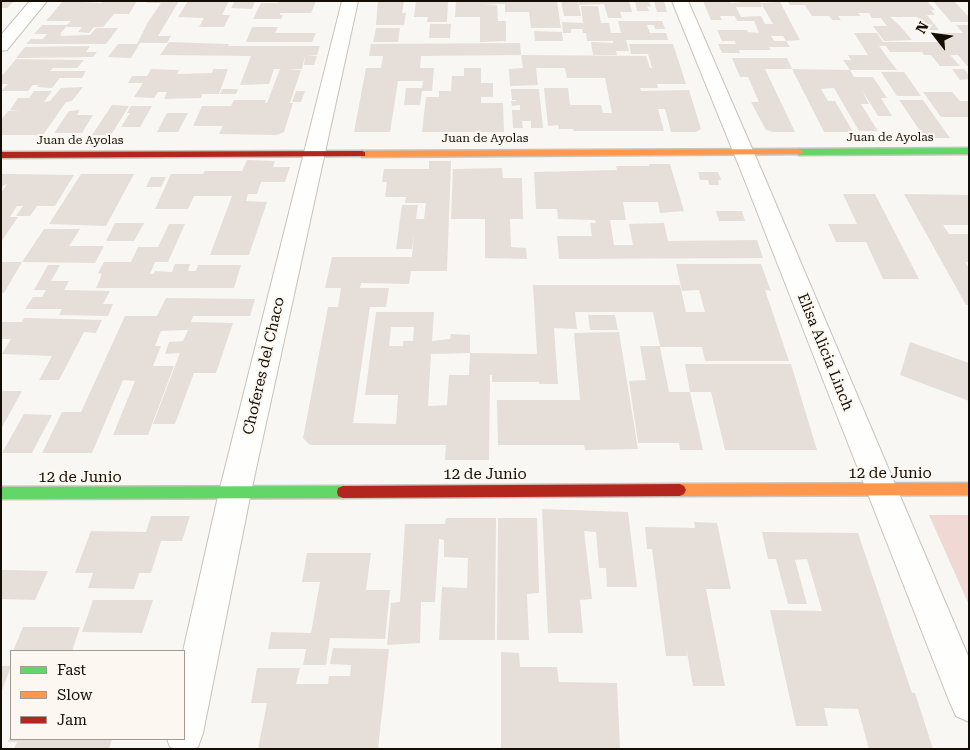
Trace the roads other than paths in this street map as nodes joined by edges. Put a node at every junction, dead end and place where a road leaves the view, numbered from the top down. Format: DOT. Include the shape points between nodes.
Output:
graph roads {
  1 [pos="39,1"];
  2 [pos="350,1"];
  3 [pos="680,1"];
  4 [pos="1,46"];
  5 [pos="745,151"];
  6 [pos="969,151"];
  7 [pos="314,152"];
  8 [pos="1,154"];
  9 [pos="880,489"];
  10 [pos="969,489"];
  11 [pos="235,492"];
  12 [pos="1,493"];
  13 [pos="969,704"];
  14 [pos="185,728"];
  1 -- 4 [label="street"];
  2 -- 7 [label="street, Choferes del Chaco"];
  3 -- 5 [label="street, Elisa Alicia Linch"];
  5 -- 6 [label="street, Juan de Ayolas"];
  5 -- 7 [label="street, Juan de Ayolas"];
  5 -- 9 [label="street, Elisa Alicia Linch"];
  7 -- 8 [label="street, Juan de Ayolas"];
  7 -- 11 [label="street, Choferes del Chaco"];
  9 -- 10 [label="street, 12 de Junio"];
  9 -- 11 [label="street, 12 de Junio"];
  9 -- 13 [label="street, Elisa Alicia Linch"];
  11 -- 12 [label="street, 12 de Junio"];
  11 -- 14 [label="street, Choferes del Chaco"];
}
